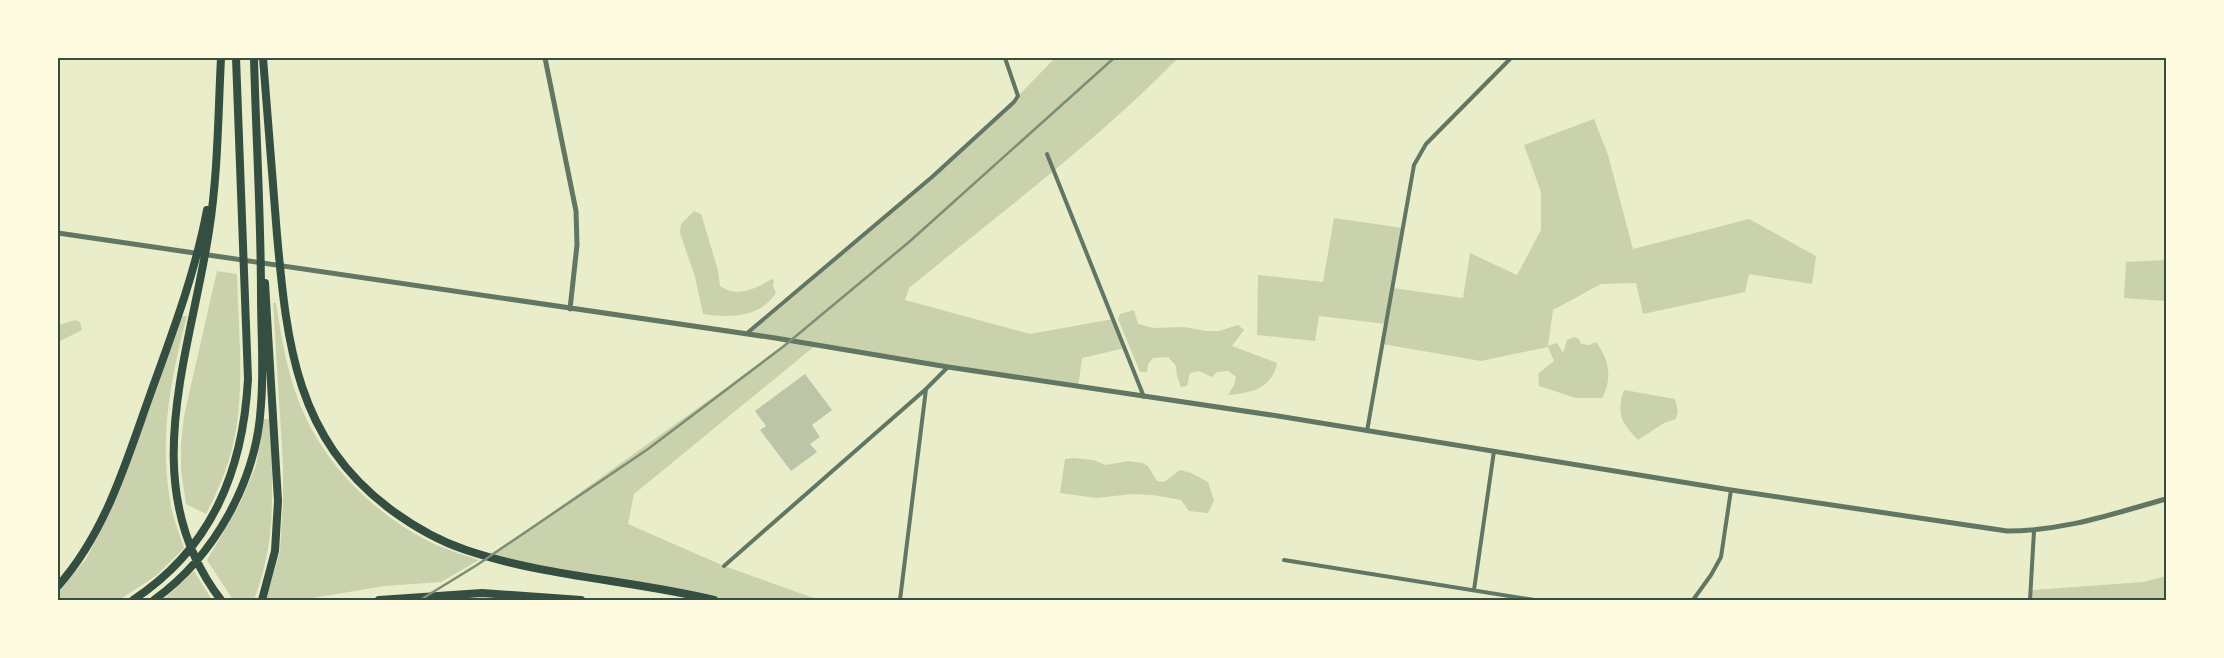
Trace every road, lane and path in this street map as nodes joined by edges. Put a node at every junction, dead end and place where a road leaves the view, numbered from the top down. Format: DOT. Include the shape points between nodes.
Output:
graph roads {
  1 [pos="221,58"];
  2 [pos="236,58"];
  3 [pos="254,58"];
  4 [pos="263,58"];
  5 [pos="545,58"];
  6 [pos="1005,58"];
  7 [pos="1511,58"];
  8 [pos="217,138"];
  9 [pos="1047,154"];
  10 [pos="58,233"];
  11 [pos="262,258"];
  12 [pos="570,309"];
  13 [pos="746,334"];
  14 [pos="948,367"];
  15 [pos="926,389"];
  16 [pos="1144,397"];
  17 [pos="1367,431"];
  18 [pos="1494,451"];
  19 [pos="1731,490"];
  20 [pos="2166,499"];
  21 [pos="2034,531"];
  22 [pos="1284,560"];
  23 [pos="724,566"];
  24 [pos="58,586"];
  25 [pos="1474,590"];
  26 [pos="133,600"];
  27 [pos="154,600"];
  28 [pos="222,600"];
  29 [pos="262,600"];
  30 [pos="379,600"];
  31 [pos="581,600"];
  32 [pos="714,600"];
  33 [pos="900,600"];
  34 [pos="1534,600"];
  35 [pos="1693,600"];
  36 [pos="2030,600"];
  1 -- 8 [label="highway"];
  2 -- 26 [label="highway" via="248,379 243,431 231,477 206,528 171,571"];
  3 -- 11 [label="highway"];
  4 -- 32 [label="highway" via="278,244 291,345 307,403 323,436 347,470 398,515 464,550 530,566"];
  5 -- 12 [label="street" via="576,211 578,245"];
  6 -- 13 [label="street" via="1018,96 1014,102 932,177"];
  7 -- 17 [label="street" via="1426,144 1414,165"];
  8 -- 24 [label="highway" via="202,239 164,358 108,509 81,558"];
  8 -- 28 [label="highway" via="209,233 175,408 173,456 181,513 193,550"];
  9 -- 16 [label="street"];
  10 -- 12 [label="street"];
  11 -- 27 [label="highway" via="261,406 246,477 228,516 204,551 178,580"];
  11 -- 29 [label="highway" via="278,501 275,551"];
  12 -- 13 [label="street"];
  13 -- 14 [label="street"];
  14 -- 15 [label="street"];
  14 -- 16 [label="street"];
  15 -- 23 [label="street"];
  15 -- 33 [label="street"];
  16 -- 17 [label="street"];
  17 -- 18 [label="street"];
  18 -- 19 [label="street"];
  18 -- 25 [label="street"];
  19 -- 21 [label="street" via="2007,531"];
  19 -- 35 [label="street" via="1720,557 1712,575"];
  20 -- 21 [label="street" via="2057,528"];
  21 -- 36 [label="street"];
  22 -- 25 [label="street"];
  25 -- 34 [label="street"];
  30 -- 31 [label="highway" via="482,593"];
}
